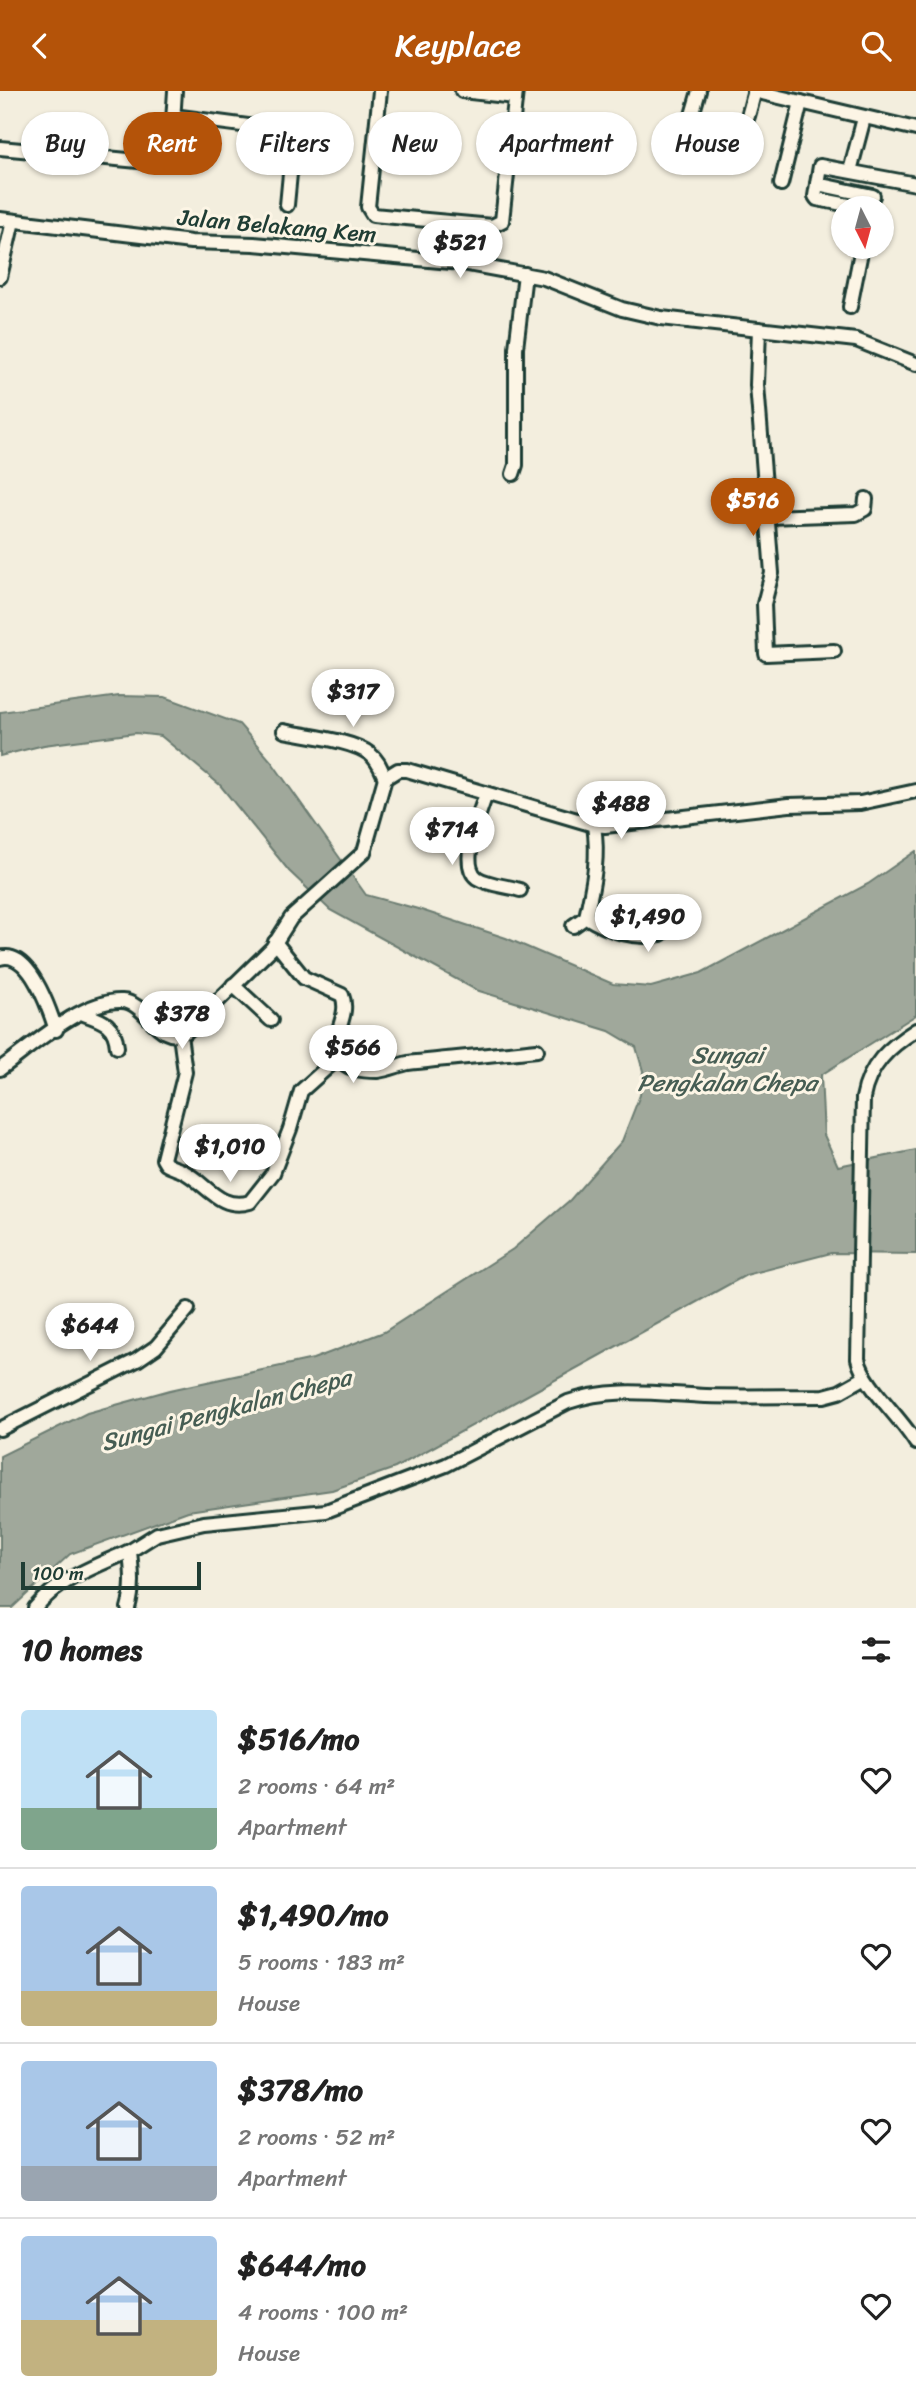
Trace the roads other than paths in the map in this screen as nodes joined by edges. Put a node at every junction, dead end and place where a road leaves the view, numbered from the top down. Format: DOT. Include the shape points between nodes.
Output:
graph roads {
  1 [pos="175,91"];
  2 [pos="380,91"];
  3 [pos="462,91"];
  4 [pos="699,91"];
  5 [pos="755,91"];
  6 [pos="515,94"];
  7 [pos="801,102"];
  8 [pos="173,112"];
  9 [pos="864,118"];
  10 [pos="222,122"];
  11 [pos="916,128"];
  12 [pos="0,148"];
  13 [pos="123,160"];
  14 [pos="850,171"];
  15 [pos="877,176"];
  16 [pos="781,184"];
  17 [pos="817,184"];
  18 [pos="916,184"];
  19 [pos="854,196"];
  20 [pos="873,196"];
  21 [pos="831,202"];
  22 [pos="287,205"];
  23 [pos="6,220"];
  24 [pos="860,259"];
  25 [pos="525,274"];
  26 [pos="0,277"];
  27 [pos="850,307"];
  28 [pos="760,328"];
  29 [pos="916,364"];
  30 [pos="513,474"];
  31 [pos="866,499"];
  32 [pos="768,517"];
  33 [pos="834,651"];
  34 [pos="284,731"];
  35 [pos="385,778"];
  36 [pos="916,791"];
  37 [pos="486,794"];
  38 [pos="594,825"];
  39 [pos="520,890"];
  40 [pos="586,917"];
  41 [pos="573,926"];
  42 [pos="661,934"];
  43 [pos="275,942"];
  44 [pos="0,958"];
  45 [pos="233,985"];
  46 [pos="80,1013"];
  47 [pos="271,1020"];
  48 [pos="56,1030"];
  49 [pos="916,1030"];
  50 [pos="180,1035"];
  51 [pos="117,1047"];
  52 [pos="537,1050"];
  53 [pos="338,1057"];
  54 [pos="0,1069"];
  55 [pos="188,1309"];
  56 [pos="864,1378"];
  57 [pos="0,1429"];
  58 [pos="916,1443"];
  59 [pos="130,1551"];
  60 [pos="35,1608"];
  61 [pos="128,1608"];
  1 -- 8 [label="street"];
  2 -- 6 [label="street" via="370,212 492,226 502,221"];
  3 -- 6 [label="street"];
  4 -- 5 [label="street" via="692,115 695,133 726,142 741,134"];
  5 -- 7 [label="street"];
  7 -- 9 [label="street"];
  7 -- 16 [label="street"];
  9 -- 11 [label="street"];
  9 -- 14 [label="street"];
  10 -- 22 [label="street" via="294,132"];
  12 -- 13 [label="street"];
  14 -- 15 [label="street"];
  14 -- 17 [label="street" via="820,166"];
  15 -- 18 [label="street"];
  15 -- 20 [label="street"];
  17 -- 19 [label="street"];
  17 -- 21 [label="street" via="815,197"];
  23 -- 25 [label="street, Jalan Belakang Kem" via="191,242 462,263"];
  23 -- 26 [label="street"];
  24 -- 27 [label="street"];
  25 -- 28 [label="street, Jalan Belakang Kem" via="661,318"];
  25 -- 30 [label="street" via="517,338"];
  28 -- 29 [label="street, Jalan Belakang Kem" via="856,340"];
  28 -- 32 [label="street" via="757,385"];
  31 -- 32 [label="street" via="864,509 856,514"];
  32 -- 33 [label="street" via="772,572 764,604 766,654"];
  34 -- 35 [label="street" via="357,747 370,754"];
  35 -- 37 [label="street" via="407,770"];
  35 -- 43 [label="street" via="364,852 291,918"];
  36 -- 38 [label="street" via="860,803 789,805"];
  37 -- 38 [label="street"];
  37 -- 39 [label="street" via="468,864 480,880"];
  38 -- 40 [label="street" via="596,879"];
  40 -- 41 [label="street"];
  40 -- 42 [label="street" via="634,936"];
  43 -- 45 [label="street"];
  43 -- 53 [label="street" via="304,978 342,995"];
  44 -- 48 [label="street" via="19,960 44,994"];
  45 -- 47 [label="street"];
  45 -- 50 [label="street"];
  46 -- 48 [label="street"];
  46 -- 50 [label="street" via="126,1001 166,1034"];
  46 -- 51 [label="street" via="104,1020"];
  48 -- 54 [label="street"];
  49 -- 56 [label="street" via="871,1071 863,1098 858,1359"];
  50 -- 53 [label="street" via="185,1072 163,1159 190,1175 208,1193 235,1203 250,1202 273,1173 301,1091"];
  52 -- 53 [label="street" via="376,1071 349,1068"];
  55 -- 57 [label="street" via="156,1347 136,1360"];
  56 -- 58 [label="street"];
  56 -- 59 [label="street" via="824,1396 612,1391 586,1396 446,1465 326,1511 204,1523 158,1534"];
  59 -- 60 [label="street" via="59,1586"];
  59 -- 61 [label="street" via="133,1579"];
}
